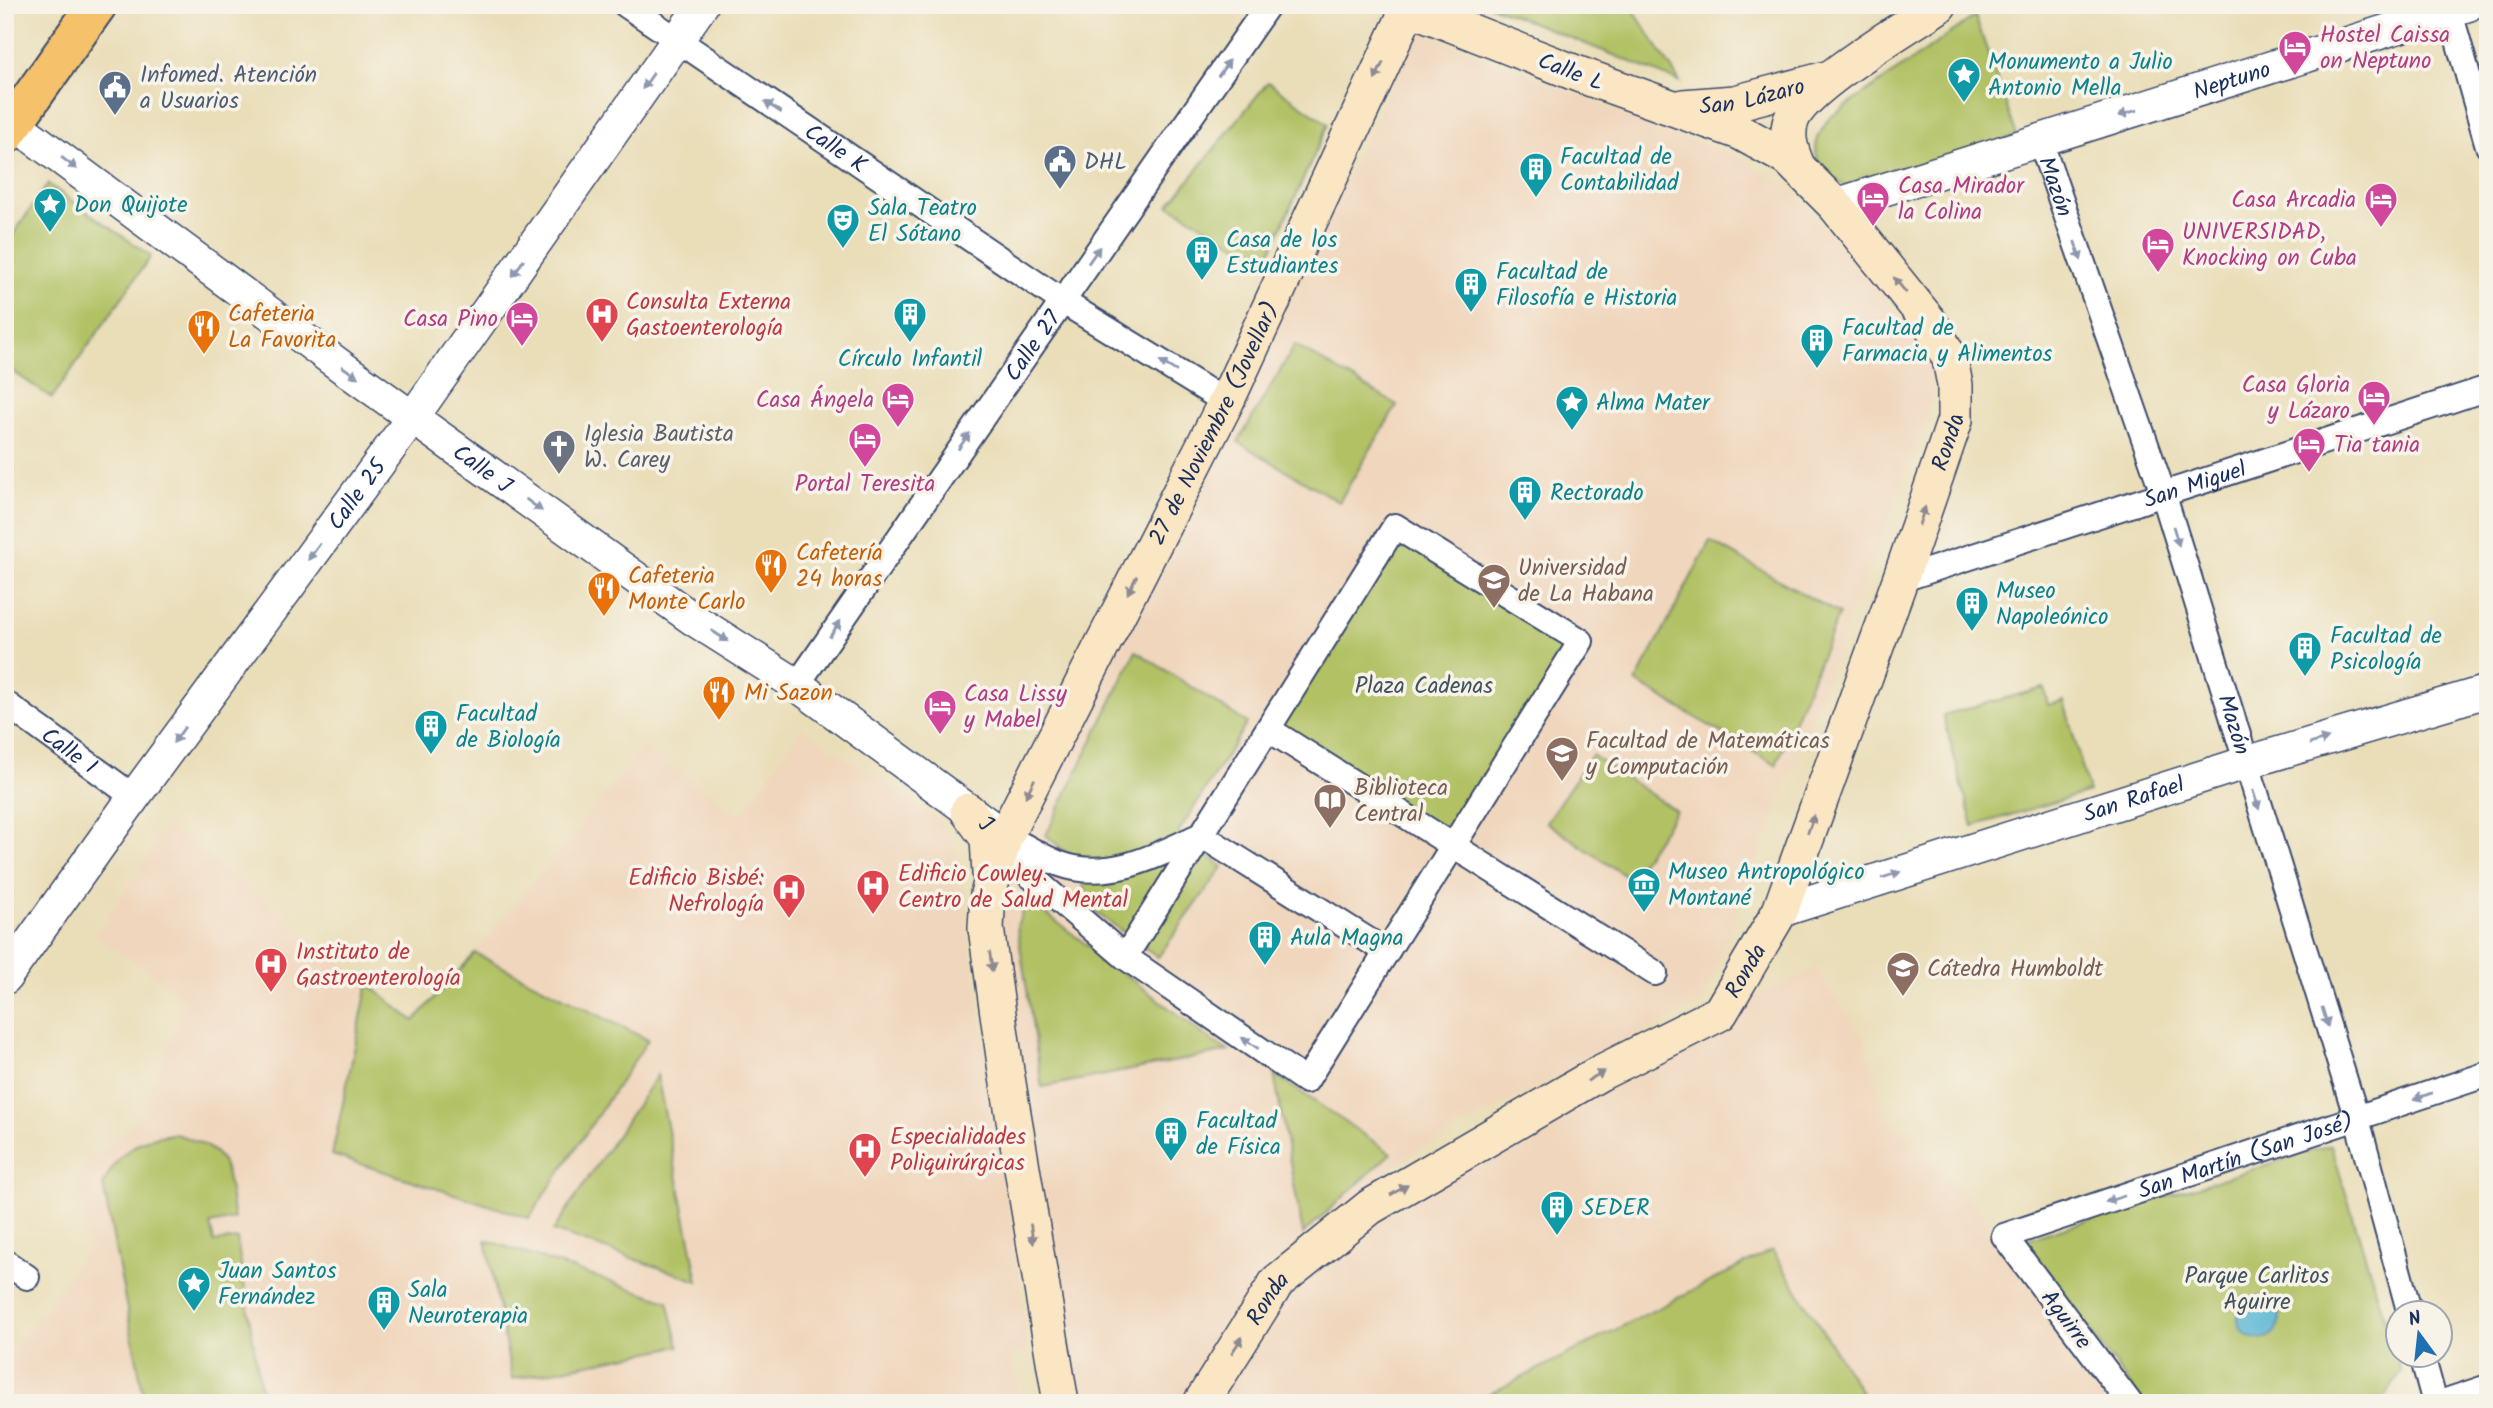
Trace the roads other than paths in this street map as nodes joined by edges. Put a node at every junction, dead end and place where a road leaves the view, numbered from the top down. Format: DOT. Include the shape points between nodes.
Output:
graph roads {
  1 [pos="97,5"];
  2 [pos="626,5"];
  3 [pos="702,5"];
  4 [pos="1268,5"];
  5 [pos="1939,5"];
  6 [pos="1408,6"];
  7 [pos="2456,7"];
  8 [pos="676,42"];
  9 [pos="1831,78"];
  10 [pos="1673,108"];
  11 [pos="8,125"];
  12 [pos="1740,132"];
  13 [pos="2040,140"];
  14 [pos="2488,146"];
  15 [pos="1798,168"];
  16 [pos="1835,205"];
  17 [pos="1062,301"];
  18 [pos="2488,388"];
  19 [pos="1226,402"];
  20 [pos="413,417"];
  21 [pos="2163,493"];
  22 [pos="1900,580"];
  23 [pos="797,685"];
  24 [pos="2488,691"];
  25 [pos="5,703"];
  26 [pos="1268,729"];
  27 [pos="2245,763"];
  28 [pos="134,797"];
  29 [pos="968,811"];
  30 [pos="1201,835"];
  31 [pos="1002,845"];
  32 [pos="1453,846"];
  33 [pos="988,894"];
  34 [pos="1780,911"];
  35 [pos="1387,952"];
  36 [pos="1125,957"];
  37 [pos="1655,973"];
  38 [pos="5,978"];
  39 [pos="2488,1074"];
  40 [pos="2357,1119"];
  41 [pos="2004,1236"];
  42 [pos="5,1262"];
  43 [pos="27,1277"];
  44 [pos="2406,1300"];
  45 [pos="2426,1370"];
  46 [pos="2488,1387"];
  47 [pos="1061,1403"];
  48 [pos="1201,1403"];
  49 [pos="2130,1403"];
  50 [pos="2437,1403"];
  1 -- 11 [label="main road"];
  2 -- 8 [label="street, Calle K"];
  3 -- 8 [label="street, Calle 25"];
  17 -- 4 [label="street, Calle 27, one-way"];
  5 -- 9 [label="main road, San Lázaro"];
  6 -- 10 [label="main road, Calle L"];
  6 -- 19 [label="main road, 27 de Noviembre (Jovellar), one-way"];
  7 -- 13 [label="street, Neptuno, one-way"];
  7 -- 14 [label="street"];
  17 -- 8 [label="street, Calle K, one-way"];
  8 -- 20 [label="street, Calle 25, one-way"];
  9 -- 10 [label="main road, San Lázaro" via="1735,103"];
  9 -- 15 [label="main road, San Lázaro" via="1793,116 1790,149"];
  10 -- 12 [label="main road, Calle L"];
  11 -- 20 [label="street, Calle J, one-way"];
  12 -- 15 [label="main road, Ronda"];
  13 -- 16 [label="street, Neptuno"];
  13 -- 21 [label="street, Mazón, one-way"];
  15 -- 16 [label="main road, Ronda"];
  22 -- 16 [label="main road, Ronda, one-way" via="1955,419 1955,384 1950,359 1931,324"];
  19 -- 17 [label="street, Calle K, one-way"];
  23 -- 17 [label="street, Calle 27, one-way"];
  18 -- 21 [label="street, San Miguel"];
  19 -- 31 [label="main road, 27 de Noviembre (Jovellar), one-way"];
  20 -- 23 [label="street, Calle J, one-way" via="693,619"];
  20 -- 28 [label="street, Calle 25, one-way"];
  21 -- 22 [label="street, San Miguel"];
  21 -- 27 [label="street, Mazón, one-way"];
  34 -- 22 [label="main road, Ronda, one-way"];
  23 -- 29 [label="street, Calle J"];
  27 -- 24 [label="street, San Rafael, one-way"];
  25 -- 28 [label="street, Calle I"];
  26 -- 30 [label="street"];
  26 -- 32 [label="street"];
  26 -- 32 [label="street" via="1395,526 1581,641"];
  34 -- 27 [label="street, San Rafael, one-way"];
  27 -- 40 [label="street, Mazón, one-way"];
  28 -- 38 [label="street, Calle 25"];
  29 -- 31 [label="street, J"];
  29 -- 33 [label="main road" via="990,848"];
  30 -- 31 [label="street" via="1146,860 1105,870 1061,864"];
  30 -- 35 [label="street"];
  30 -- 36 [label="street"];
  31 -- 33 [label="main road, 27 de Noviembre (Jovellar)"];
  31 -- 36 [label="street"];
  32 -- 35 [label="street"];
  32 -- 37 [label="street"];
  33 -- 47 [label="main road, one-way" via="986,928 1006,1071"];
  48 -- 34 [label="main road, Ronda, one-way" via="1277,1282 1370,1207 1600,1073 1720,1013"];
  35 -- 36 [label="street, one-way" via="1306,1081"];
  39 -- 40 [label="street, San Martín (San José), one-way"];
  40 -- 41 [label="street, San Martín (San José), one-way"];
  40 -- 44 [label="street, Mazón"];
  41 -- 49 [label="street, Aguirre"];
  42 -- 43 [label="street"];
  45 -- 50 [label="street"];
  46 -- 50 [label="street"];
}
